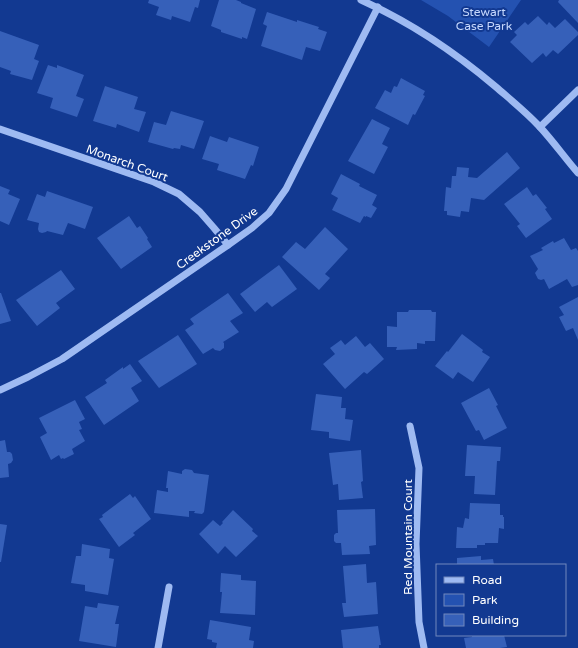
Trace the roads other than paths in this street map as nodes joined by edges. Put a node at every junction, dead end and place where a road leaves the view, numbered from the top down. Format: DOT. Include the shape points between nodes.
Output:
graph roads {
  1 [pos="361,0"];
  2 [pos="378,7"];
  3 [pos="578,90"];
  4 [pos="540,126"];
  5 [pos="0,129"];
  6 [pos="578,173"];
  7 [pos="228,246"];
  8 [pos="0,390"];
  9 [pos="410,426"];
  10 [pos="169,587"];
  11 [pos="158,648"];
  12 [pos="424,648"];
  1 -- 2 [label="street"];
  2 -- 4 [label="street" via="478,71"];
  2 -- 7 [label="street, Creekstone Drive" via="286,189 269,213"];
  3 -- 4 [label="street"];
  4 -- 6 [label="street"];
  5 -- 7 [label="street, Monarch Court" via="154,182 179,194 200,212"];
  7 -- 8 [label="street, Creekstone Drive" via="62,359"];
  9 -- 12 [label="street, Red Mountain Court" via="419,468 416,544 419,622"];
  10 -- 11 [label="street"];
}
